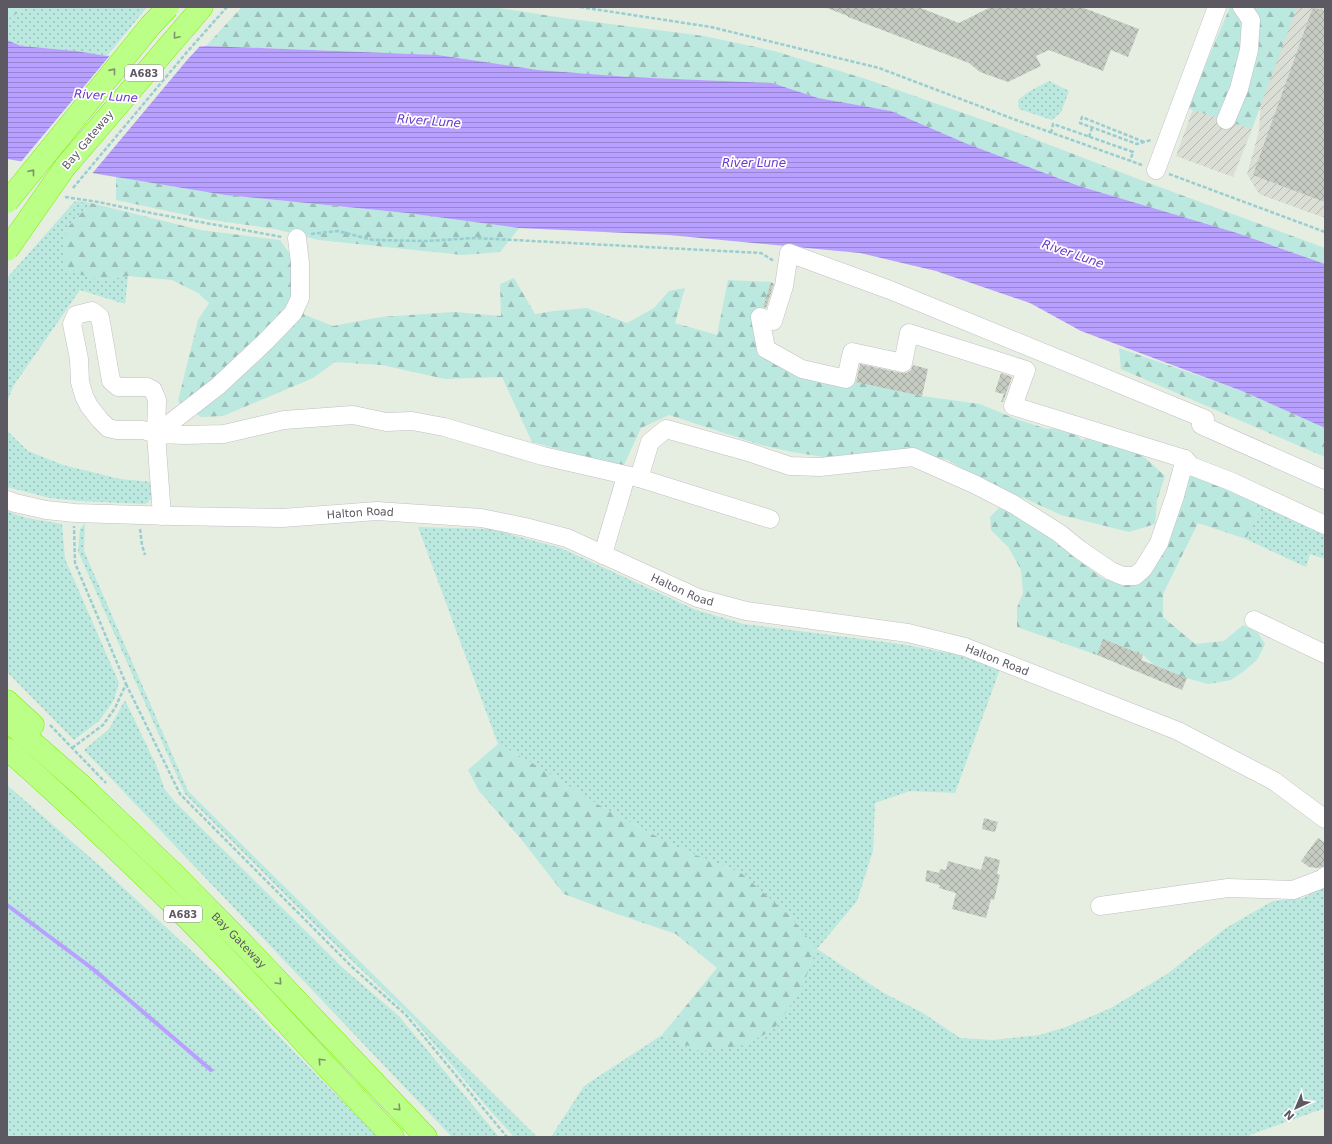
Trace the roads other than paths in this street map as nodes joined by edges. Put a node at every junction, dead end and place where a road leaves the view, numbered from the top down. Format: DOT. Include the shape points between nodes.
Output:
graph roads {
  1 [pos="168,7"];
  2 [pos="202,7"];
  3 [pos="1217,7"];
  4 [pos="1242,7"];
  5 [pos="1226,120"];
  6 [pos="65,167"];
  7 [pos="1156,170"];
  8 [pos="7,202"];
  9 [pos="7,238"];
  10 [pos="297,238"];
  11 [pos="7,250"];
  12 [pos="156,434"];
  13 [pos="1185,459"];
  14 [pos="632,477"];
  15 [pos="1325,480"];
  16 [pos="7,500"];
  17 [pos="162,516"];
  18 [pos="770,519"];
  19 [pos="1325,526"];
  20 [pos="603,556"];
  21 [pos="1254,620"];
  22 [pos="1325,654"];
  23 [pos="7,701"];
  24 [pos="7,720"];
  25 [pos="7,749"];
  26 [pos="7,766"];
  27 [pos="1325,819"];
  28 [pos="174,874"];
  29 [pos="1325,876"];
  30 [pos="1100,906"];
  31 [pos="256,990"];
  32 [pos="394,1137"];
  33 [pos="426,1137"];
  8 -- 1 [label="highway, A683, one-way, bridge"];
  2 -- 6 [label="highway, Bay Gateway / A683, one-way"];
  3 -- 7 [label="street"];
  4 -- 5 [label="street" via="1251,20 1249,50"];
  6 -- 9 [label="highway, Bay Gateway / A683, bridge"];
  6 -- 11 [label="highway, bridge"];
  10 -- 12 [label="street" via="300,298 293,313 218,386"];
  12 -- 12 [label="street" via="144,430 108,428 90,406 80,382 79,359 72,324 76,315 92,311 100,317 111,381 118,387 147,387 153,390 157,400"];
  12 -- 14 [label="street" via="224,434 284,420 353,415 386,422 412,421 444,427 543,456"];
  12 -- 17 [label="street"];
  13 -- 14 [label="street" via="1159,543 1144,569 1135,576 1123,576 1111,571 1059,533 1013,504 913,457 820,467 790,466 724,444 666,429 650,442"];
  13 -- 15 [label="street" via="1013,406 1026,370 910,333 903,363 852,352 846,379 802,369 766,349 760,317 773,321 784,286 789,253 890,290 1205,419 1201,426"];
  13 -- 19 [label="street" via="1191,466 1230,480"];
  14 -- 18 [label="street"];
  14 -- 20 [label="street" via="610,529"];
  16 -- 17 [label="street, Halton Road" via="46,510"];
  17 -- 20 [label="street, Halton Road" via="282,518 377,511 481,518 567,538"];
  20 -- 27 [label="street, Halton Road" via="698,598 746,611 908,633 965,646 1178,731 1274,781"];
  21 -- 22 [label="street"];
  23 -- 28 [label="highway" via="88,778"];
  24 -- 28 [label="highway, Bay Gateway / A683" via="82,786"];
  25 -- 31 [label="highway, Bay Gateway / A683" via="178,910"];
  26 -- 31 [label="highway"];
  28 -- 33 [label="highway, Bay Gateway / A683, one-way"];
  29 -- 30 [label="street" via="1293,890 1228,888"];
  32 -- 31 [label="highway, Bay Gateway / A683, one-way" via="347,1090"];
}
